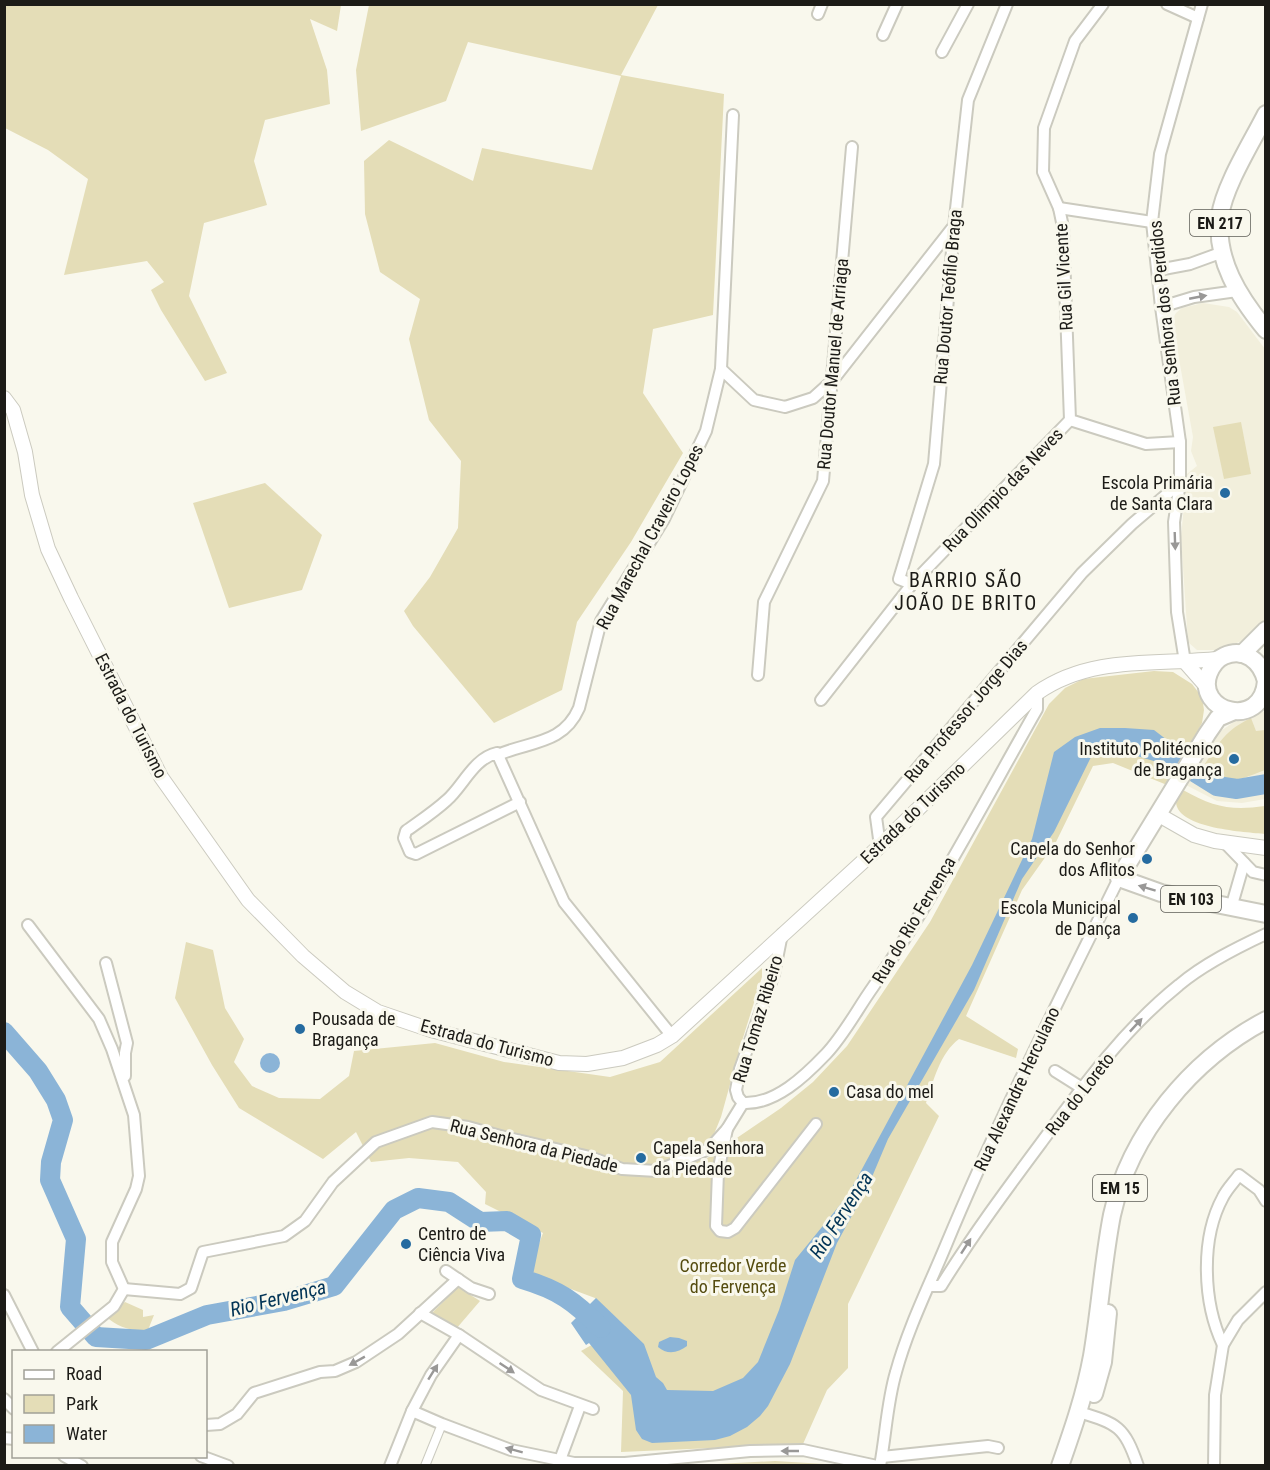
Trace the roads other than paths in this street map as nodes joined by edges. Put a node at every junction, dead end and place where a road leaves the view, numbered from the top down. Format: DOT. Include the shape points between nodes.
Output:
graph roads {
  1 [pos="897,4"];
  2 [pos="968,4"];
  3 [pos="1007,4"];
  4 [pos="1103,4"];
  5 [pos="1167,4"];
  6 [pos="1202,4"];
  7 [pos="1198,18"];
  8 [pos="883,35"];
  9 [pos="942,52"];
  10 [pos="1266,114"];
  11 [pos="733,115"];
  12 [pos="852,147"];
  13 [pos="1059,208"];
  14 [pos="1152,222"];
  15 [pos="954,227"];
  16 [pos="1223,252"];
  17 [pos="1158,270"];
  18 [pos="1237,291"];
  19 [pos="1161,307"];
  20 [pos="1266,330"];
  21 [pos="721,369"];
  22 [pos="833,380"];
  23 [pos="4,398"];
  24 [pos="1070,420"];
  25 [pos="1180,442"];
  26 [pos="1180,483"];
  27 [pos="912,585"];
  28 [pos="1265,632"];
  29 [pos="1242,654"];
  30 [pos="1218,659"];
  31 [pos="1185,662"];
  32 [pos="758,675"];
  33 [pos="1264,676"];
  34 [pos="1209,691"];
  35 [pos="1037,693"];
  36 [pos="821,700"];
  37 [pos="1261,703"];
  38 [pos="1232,711"];
  39 [pos="1207,734"];
  40 [pos="498,755"];
  41 [pos="520,802"];
  42 [pos="1159,815"];
  43 [pos="1224,842"];
  44 [pos="880,846"];
  45 [pos="1266,848"];
  46 [pos="1244,863"];
  47 [pos="1266,875"];
  48 [pos="1119,878"];
  49 [pos="1231,908"];
  50 [pos="1266,914"];
  51 [pos="28,925"];
  52 [pos="783,934"];
  53 [pos="1266,934"];
  54 [pos="106,963"];
  55 [pos="1266,1020"];
  56 [pos="1266,1030"];
  57 [pos="672,1036"];
  58 [pos="1054,1071"];
  59 [pos="125,1086"];
  60 [pos="1082,1088"];
  61 [pos="743,1103"];
  62 [pos="816,1125"];
  63 [pos="727,1129"];
  64 [pos="1266,1201"];
  65 [pos="446,1271"];
  66 [pos="458,1280"];
  67 [pos="929,1286"];
  68 [pos="124,1289"];
  69 [pos="1266,1292"];
  70 [pos="489,1294"];
  71 [pos="4,1295"];
  72 [pos="420,1313"];
  73 [pos="398,1334"];
  74 [pos="459,1335"];
  75 [pos="1223,1346"];
  76 [pos="390,1348"];
  77 [pos="32,1350"];
  78 [pos="59,1350"];
  79 [pos="580,1406"];
  80 [pos="592,1409"];
  81 [pos="412,1411"];
  82 [pos="1084,1413"];
  83 [pos="442,1424"];
  84 [pos="207,1425"];
  85 [pos="998,1448"];
  86 [pos="68,1458"];
  87 [pos="206,1458"];
  88 [pos="533,1460"];
  89 [pos="560,1460"];
  90 [pos="844,1462"];
  91 [pos="879,1463"];
  92 [pos="82,1466"];
  93 [pos="228,1466"];
  94 [pos="390,1466"];
  95 [pos="425,1466"];
  96 [pos="1060,1466"];
  97 [pos="1070,1466"];
  98 [pos="1138,1466"];
  99 [pos="1214,1466"];
  1 -- 8 [label="street"];
  2 -- 9 [label="street"];
  3 -- 15 [label="street, Rua Doutor Teófilo Braga" via="968,100"];
  4 -- 13 [label="street, Rua Gil Vicente" via="1074,40 1044,128 1043,172"];
  5 -- 7 [label="street"];
  6 -- 7 [label="street, Rua Senhora dos Perdidos"];
  7 -- 14 [label="street, Rua Senhora dos Perdidos" via="1160,154"];
  10 -- 16 [label="main road, EN 217" via="1228,190 1220,215"];
  11 -- 21 [label="street, Rua Marechal Craveiro Lopes"];
  12 -- 22 [label="street, Rua Doutor Manuel de Arriaga"];
  13 -- 14 [label="street"];
  13 -- 24 [label="street, Rua Gil Vicente" via="1063,227"];
  14 -- 17 [label="street, Rua Senhora dos Perdidos"];
  15 -- 22 [label="street"];
  15 -- 27 [label="street, Rua Doutor Teófilo Braga" via="934,464 899,579"];
  16 -- 17 [label="street"];
  16 -- 18 [label="main road, EN 217"];
  17 -- 19 [label="street, Rua Senhora dos Perdidos"];
  19 -- 18 [label="street, one-way"];
  18 -- 20 [label="main road, EN 217"];
  19 -- 25 [label="street, Rua Senhora dos Perdidos"];
  21 -- 22 [label="street" via="754,400 785,407 813,398"];
  21 -- 40 [label="street, Rua Marechal Craveiro Lopes" via="706,431 697,451 664,519 601,621 574,719 548,738"];
  22 -- 32 [label="street, Rua Doutor Manuel de Arriaga" via="823,481 764,602"];
  23 -- 57 [label="street, Estrada do Turismo" via="13,410 48,549 161,777 248,900 303,956 345,992 378,1012 431,1030 560,1063 587,1064 623,1058"];
  24 -- 25 [label="street" via="1146,444"];
  24 -- 27 [label="street, Rua Olimpio das Neves"];
  25 -- 26 [label="street, Rua Senhora dos Perdidos"];
  26 -- 31 [label="street, Rua Senhora dos Perdidos, one-way" via="1174,522 1176,601"];
  26 -- 44 [label="street, Rua Professor Jorge Dias" via="1082,573 876,818"];
  27 -- 36 [label="street, Rua Olimpio das Neves"];
  28 -- 29 [label="main road"];
  28 -- 33 [label="main road" via="1260,652"];
  29 -- 30 [label="main road"];
  29 -- 33 [label="main road" via="1249,656"];
  30 -- 31 [label="street, Estrada do Turismo"];
  30 -- 34 [label="main road" via="1208,676"];
  31 -- 34 [label="street"];
  31 -- 35 [label="street, Estrada do Turismo" via="1104,665 1055,681"];
  33 -- 37 [label="main road"];
  34 -- 38 [label="main road" via="1223,709"];
  34 -- 39 [label="main road, Rua Alexandre Herculano" via="1214,705"];
  35 -- 44 [label="street, Estrada do Turismo"];
  35 -- 61 [label="street, Rua do Rio Fervença" via="1037,709 979,811 896,953 827,1053 788,1089 765,1101"];
  37 -- 38 [label="main road"];
  38 -- 39 [label="main road, Rua Alexandre Herculano" via="1218,718"];
  39 -- 42 [label="main road, Rua Alexandre Herculano"];
  40 -- 41 [label="street"];
  40 -- 41 [label="street" via="484,757 450,798 406,831 404,838 410,852 416,854"];
  41 -- 57 [label="street" via="564,902"];
  42 -- 43 [label="street" via="1194,835"];
  42 -- 48 [label="main road, Rua Alexandre Herculano"];
  43 -- 45 [label="street"];
  43 -- 46 [label="street"];
  44 -- 52 [label="street, Estrada do Turismo"];
  46 -- 47 [label="street" via="1253,872"];
  46 -- 49 [label="street"];
  49 -- 48 [label="main road, EN 103, one-way" via="1161,893"];
  48 -- 67 [label="street, Rua Alexandre Herculano" via="1021,1078"];
  49 -- 50 [label="main road, EN 103"];
  51 -- 59 [label="street" via="99,1019"];
  52 -- 57 [label="street, Estrada do Turismo"];
  52 -- 61 [label="street, Rua Tomaz Ribeiro" via="774,974 740,1069 736,1090"];
  60 -- 53 [label="street, Rua do Loreto, one-way" via="1137,1023 1179,984 1233,949"];
  54 -- 59 [label="street" via="127,1044"];
  55 -- 82 [label="main road, EM 15" via="1229,1041 1181,1086 1151,1125 1122,1182 1112,1215"];
  56 -- 82 [label="main road, EM 15" via="1233,1050 1200,1078 1170,1114 1140,1163 1119,1225 1104,1353"];
  58 -- 60 [label="street"];
  59 -- 68 [label="street" via="134,1115 139,1176 112,1242 112,1262"];
  67 -- 60 [label="street, Rua do Loreto, one-way" via="941,1286 969,1240"];
  61 -- 63 [label="street"];
  62 -- 63 [label="street" via="728,1232 716,1226 718,1172"];
  63 -- 68 [label="street, Rua Senhora da Piedade" via="709,1149 657,1171 622,1169 468,1126 432,1122 376,1142 333,1182 305,1221 284,1236 203,1252 191,1288 180,1293"];
  64 -- 75 [label="street" via="1239,1174 1222,1198 1211,1232 1206,1286"];
  65 -- 66 [label="street"];
  66 -- 70 [label="street"];
  66 -- 72 [label="street"];
  67 -- 91 [label="street, Rua Alexandre Herculano" via="896,1371"];
  68 -- 78 [label="street" via="114,1306"];
  69 -- 75 [label="street" via="1238,1320"];
  71 -- 77 [label="street"];
  72 -- 73 [label="street"];
  72 -- 74 [label="street"];
  73 -- 76 [label="street"];
  73 -- 84 [label="street, one-way" via="345,1367 254,1393 237,1414 220,1424"];
  74 -- 79 [label="street, one-way" via="541,1390"];
  81 -- 74 [label="street, one-way"];
  75 -- 99 [label="street" via="1215,1395"];
  79 -- 80 [label="street"];
  79 -- 89 [label="street"];
  81 -- 83 [label="street"];
  81 -- 94 [label="street"];
  82 -- 96 [label="main road, EM 15"];
  82 -- 97 [label="main road, EM 15"];
  82 -- 98 [label="street" via="1110,1421 1128,1439"];
  88 -- 83 [label="street, one-way"];
  83 -- 95 [label="street"];
  85 -- 91 [label="street" via="988,1446"];
  86 -- 92 [label="street"];
  87 -- 93 [label="street"];
  88 -- 89 [label="street"];
  90 -- 89 [label="street, one-way" via="803,1450 625,1463"];
  90 -- 91 [label="street"];
}
